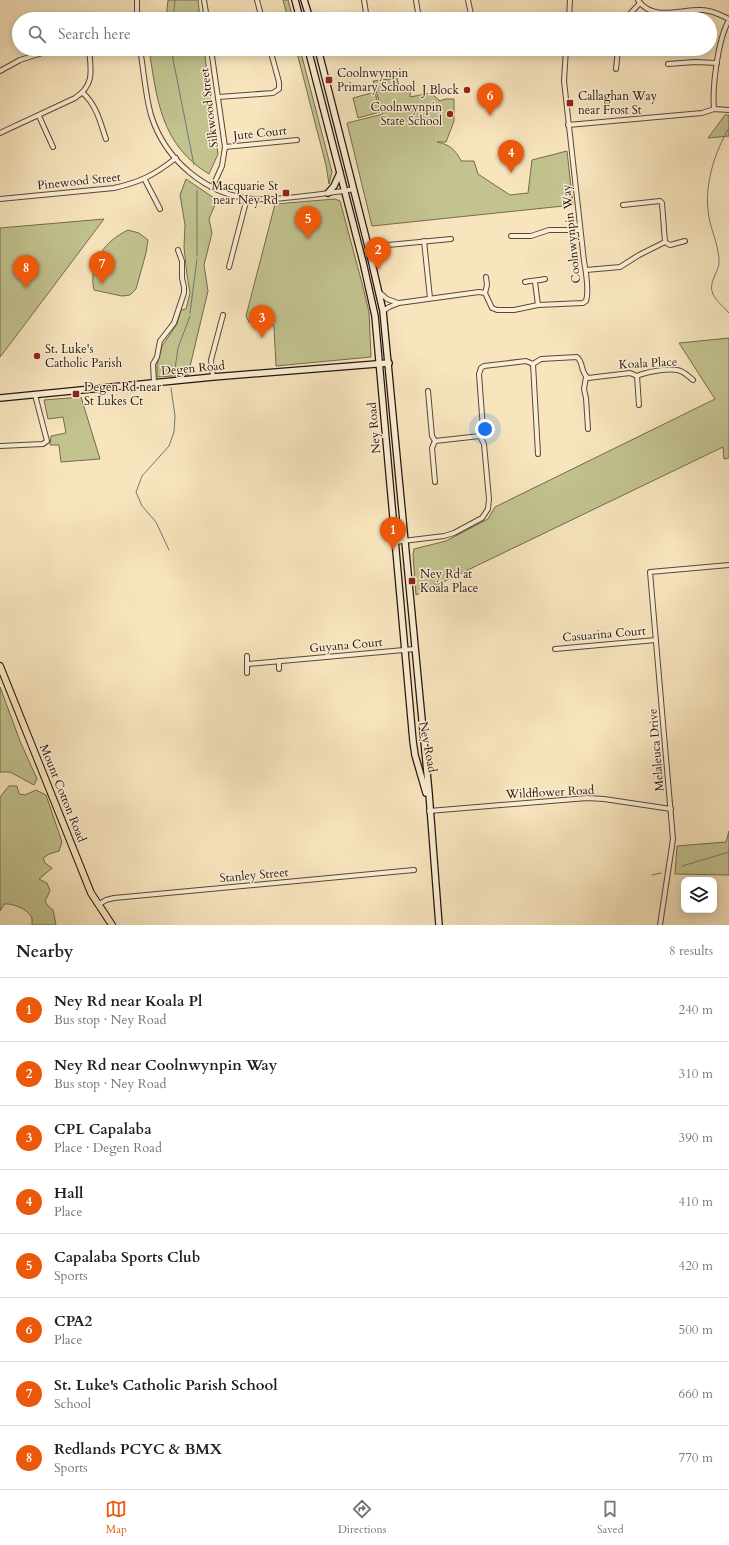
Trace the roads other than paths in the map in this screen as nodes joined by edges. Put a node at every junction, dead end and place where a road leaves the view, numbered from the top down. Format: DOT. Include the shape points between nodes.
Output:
graph roads {
  1 [pos="137,0"];
  2 [pos="204,0"];
  3 [pos="257,0"];
  4 [pos="295,0"];
  5 [pos="304,0"];
  6 [pos="364,0"];
  7 [pos="416,0"];
  8 [pos="468,0"];
  9 [pos="570,0"];
  10 [pos="639,2"];
  11 [pos="137,12"];
  12 [pos="206,12"];
  13 [pos="260,12"];
  14 [pos="298,12"];
  15 [pos="308,12"];
  16 [pos="366,12"];
  17 [pos="418,12"];
  18 [pos="471,12"];
  19 [pos="569,12"];
  20 [pos="631,12"];
  21 [pos="653,12"];
  22 [pos="677,12"];
  23 [pos="715,12"];
  24 [pos="717,13"];
  25 [pos="729,19"];
  26 [pos="33,56"];
  27 [pos="90,56"];
  28 [pos="141,56"];
  29 [pos="213,56"];
  30 [pos="272,56"];
  31 [pos="310,56"];
  32 [pos="320,56"];
  33 [pos="566,56"];
  34 [pos="617,56"];
  35 [pos="717,63"];
  36 [pos="668,64"];
  37 [pos="616,69"];
  38 [pos="0,71"];
  39 [pos="84,93"];
  40 [pos="218,98"];
  41 [pos="714,109"];
  42 [pos="729,110"];
  43 [pos="39,116"];
  44 [pos="568,125"];
  45 [pos="0,133"];
  46 [pos="106,139"];
  47 [pos="297,140"];
  48 [pos="53,147"];
  49 [pos="225,147"];
  50 [pos="176,158"];
  51 [pos="340,172"];
  52 [pos="145,180"];
  53 [pos="212,188"];
  54 [pos="353,189"];
  55 [pos="344,191"];
  56 [pos="328,193"];
  57 [pos="247,198"];
  58 [pos="0,199"];
  59 [pos="622,205"];
  60 [pos="160,210"];
  61 [pos="580,230"];
  62 [pos="511,236"];
  63 [pos="451,239"];
  64 [pos="685,240"];
  65 [pos="424,241"];
  66 [pos="665,242"];
  67 [pos="388,244"];
  68 [pos="178,250"];
  69 [pos="229,267"];
  70 [pos="586,270"];
  71 [pos="486,277"];
  72 [pos="545,279"];
  73 [pos="525,282"];
  74 [pos="535,282"];
  75 [pos="379,292"];
  76 [pos="485,293"];
  77 [pos="430,298"];
  78 [pos="399,303"];
  79 [pos="538,305"];
  80 [pos="383,311"];
  81 [pos="222,315"];
  82 [pos="389,363"];
  83 [pos="379,364"];
  84 [pos="533,364"];
  85 [pos="586,376"];
  86 [pos="637,376"];
  87 [pos="213,377"];
  88 [pos="693,380"];
  89 [pos="154,383"];
  90 [pos="428,391"];
  91 [pos="35,395"];
  92 [pos="0,398"];
  93 [pos="639,405"];
  94 [pos="588,429"];
  95 [pos="480,436"];
  96 [pos="435,441"];
  97 [pos="0,446"];
  98 [pos="538,454"];
  99 [pos="435,482"];
  100 [pos="405,541"];
  101 [pos="395,542"];
  102 [pos="729,565"];
  103 [pos="656,640"];
  104 [pos="415,649"];
  105 [pos="554,649"];
  106 [pos="405,650"];
  107 [pos="247,656"];
  108 [pos="279,661"];
  109 [pos="248,664"];
  110 [pos="0,666"];
  111 [pos="279,669"];
  112 [pos="247,673"];
  113 [pos="671,809"];
  114 [pos="429,811"];
  115 [pos="414,870"];
  116 [pos="98,905"];
  117 [pos="112,925"];
  118 [pos="438,925"];
  119 [pos="660,925"];
  1 -- 11 [label="street"];
  2 -- 12 [label="street"];
  3 -- 13 [label="street"];
  4 -- 14 [label="main road"];
  5 -- 15 [label="main road"];
  6 -- 16 [label="street"];
  7 -- 17 [label="street"];
  8 -- 18 [label="street"];
  9 -- 19 [label="street"];
  10 -- 20 [label="street"];
  10 -- 21 [label="street"];
  22 -- 23 [label="street"];
  24 -- 25 [label="street"];
  25 -- 35 [label="street"];
  26 -- 38 [label="street"];
  27 -- 39 [label="street" via="92,73"];
  28 -- 50 [label="street" via="151,114 161,138"];
  29 -- 40 [label="street, Silkwood Street"];
  30 -- 40 [label="street" via="279,89 273,93"];
  31 -- 51 [label="main road, Ney Road"];
  32 -- 54 [label="main road, Ney Road"];
  33 -- 44 [label="street, Coolnwynpin Way" via="564,81"];
  34 -- 37 [label="street"];
  35 -- 36 [label="street"];
  35 -- 41 [label="street" via="713,88"];
  39 -- 43 [label="street"];
  39 -- 46 [label="street" via="95,107"];
  40 -- 49 [label="street, Silkwood Street"];
  41 -- 42 [label="street"];
  41 -- 44 [label="street" via="702,113"];
  43 -- 45 [label="street"];
  43 -- 48 [label="street"];
  44 -- 61 [label="street, Coolnwynpin Way"];
  47 -- 49 [label="street, Jute Court"];
  49 -- 53 [label="street, Silkwood Street" via="222,166"];
  50 -- 52 [label="street, Pinewood Street"];
  50 -- 53 [label="street" via="185,169"];
  51 -- 55 [label="main road, Ney Road"];
  51 -- 56 [label="main road"];
  52 -- 58 [label="street, Pinewood Street" via="114,188"];
  52 -- 60 [label="street"];
  53 -- 57 [label="street"];
  54 -- 55 [label="street"];
  54 -- 75 [label="main road, Ney Road"];
  55 -- 56 [label="street"];
  55 -- 83 [label="main road, Ney Road" via="375,316"];
  56 -- 57 [label="street" via="265,199"];
  57 -- 69 [label="street"];
  59 -- 66 [label="street" via="660,201"];
  61 -- 62 [label="street" via="549,230 531,236"];
  61 -- 70 [label="street, Coolnwynpin Way"];
  63 -- 65 [label="street"];
  64 -- 66 [label="street" via="670,245"];
  65 -- 67 [label="street"];
  65 -- 77 [label="street"];
  66 -- 70 [label="street" via="620,267"];
  68 -- 89 [label="street" via="182,261 184,293 174,323 160,341 153,364"];
  70 -- 79 [label="street, Coolnwynpin Way" via="587,299 584,303"];
  71 -- 76 [label="street"];
  72 -- 74 [label="street"];
  73 -- 74 [label="street"];
  74 -- 79 [label="street"];
  75 -- 78 [label="street" via="387,299"];
  75 -- 80 [label="main road, Ney Road"];
  76 -- 77 [label="street"];
  76 -- 79 [label="street, Coolnwynpin Way" via="492,308 497,310 514,310"];
  77 -- 78 [label="street"];
  78 -- 80 [label="street"];
  80 -- 82 [label="main road, Ney Road"];
  81 -- 87 [label="street" via="211,360"];
  82 -- 83 [label="main road, Degen Road"];
  82 -- 100 [label="main road, Ney Road"];
  83 -- 87 [label="main road, Degen Road"];
  83 -- 101 [label="main road, Ney Road"];
  84 -- 85 [label="street" via="540,359 578,357"];
  84 -- 95 [label="street" via="526,361 481,368"];
  84 -- 98 [label="street"];
  85 -- 86 [label="street, Koala Place" via="588,378 630,373"];
  85 -- 94 [label="street" via="584,389"];
  86 -- 88 [label="street, Koala Place" via="642,373 677,370 685,372"];
  86 -- 93 [label="street"];
  87 -- 89 [label="main road, Degen Road"];
  89 -- 91 [label="main road, Degen Road"];
  90 -- 96 [label="street" via="432,436"];
  91 -- 92 [label="main road, Degen Road"];
  91 -- 97 [label="street" via="47,441 43,444"];
  95 -- 96 [label="street"];
  95 -- 100 [label="street" via="484,444 489,498 486,514 454,533"];
  96 -- 99 [label="street" via="432,448"];
  100 -- 101 [label="street"];
  100 -- 104 [label="main road, Ney Road"];
  101 -- 106 [label="main road, Ney Road"];
  102 -- 103 [label="street, Melaleuca Drive" via="650,572"];
  103 -- 105 [label="street, Casuarina Court"];
  103 -- 113 [label="street, Melaleuca Drive"];
  104 -- 106 [label="street, Guyana Court"];
  104 -- 114 [label="main road, Ney Road"];
  106 -- 108 [label="street, Guyana Court"];
  106 -- 114 [label="main road, Ney Road" via="415,755"];
  107 -- 109 [label="street"];
  108 -- 109 [label="street, Guyana Court"];
  108 -- 111 [label="street"];
  109 -- 112 [label="street"];
  110 -- 116 [label="main road, Mount Cotton Road"];
  113 -- 114 [label="street, Wildflower Road" via="586,798"];
  113 -- 119 [label="street, Melaleuca Drive" via="672,851"];
  114 -- 118 [label="main road, Ney Road"];
  115 -- 116 [label="street, Stanley Street" via="114,898"];
  116 -- 117 [label="main road, Mount Cotton Road"];
}
